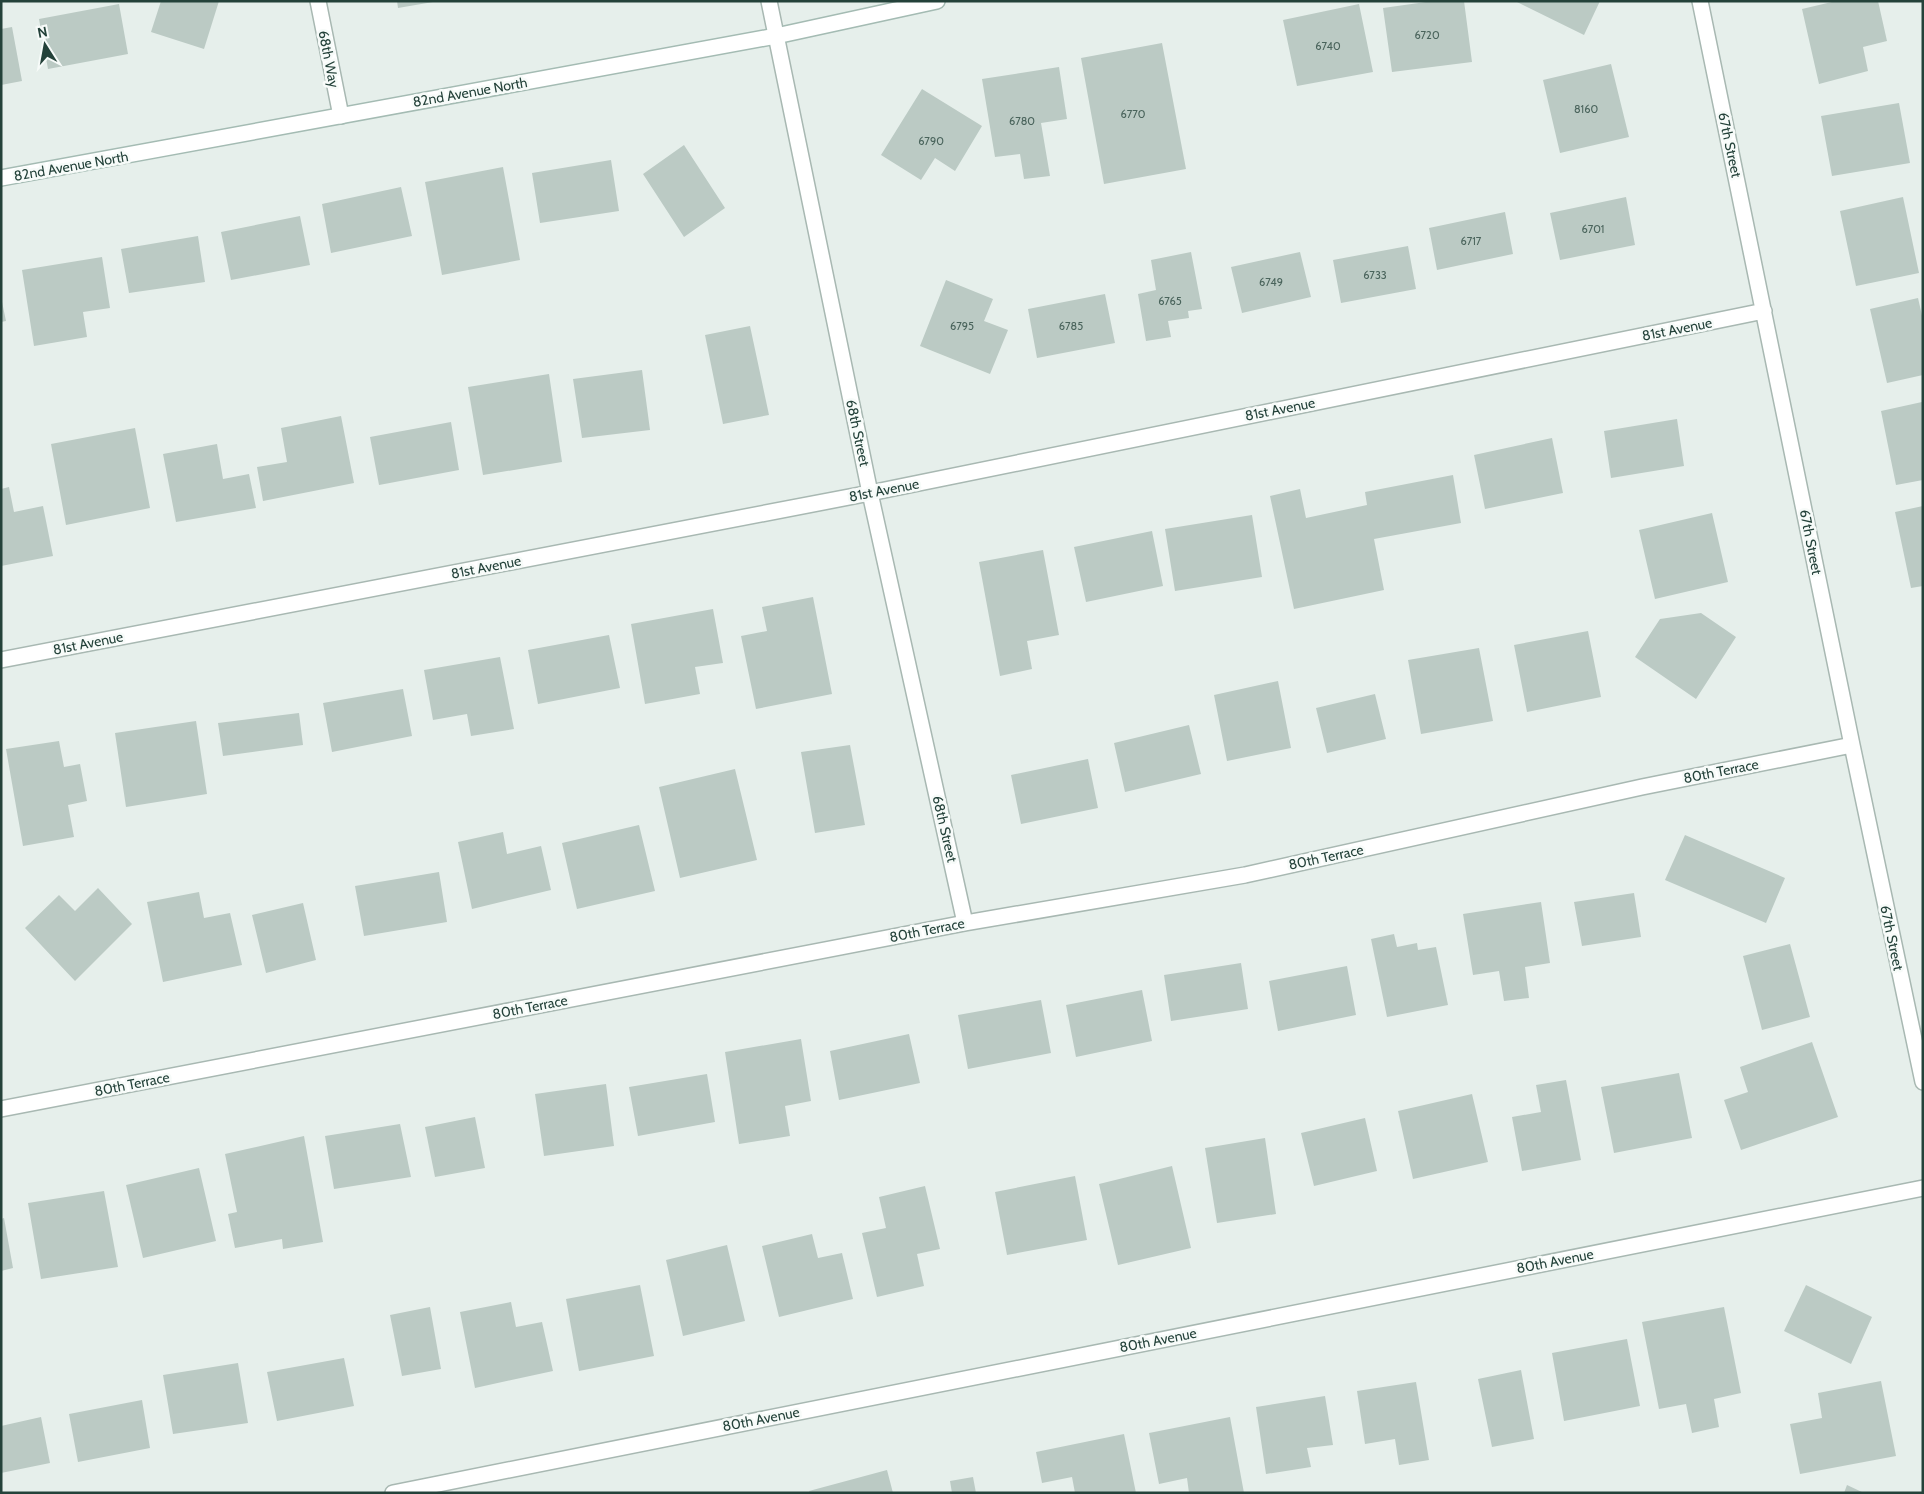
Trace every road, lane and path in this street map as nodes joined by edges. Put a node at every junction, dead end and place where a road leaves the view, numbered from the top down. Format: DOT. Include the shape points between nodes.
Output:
graph roads {
  1 [pos="318,1"];
  2 [pos="769,1"];
  3 [pos="937,1"];
  4 [pos="1700,1"];
  5 [pos="776,36"];
  6 [pos="341,116"];
  7 [pos="1,178"];
  8 [pos="1764,311"];
  9 [pos="870,493"];
  10 [pos="1,660"];
  11 [pos="1852,745"];
  12 [pos="965,923"];
  13 [pos="1923,1082"];
  14 [pos="1,1109"];
  15 [pos="1923,1188"];
  16 [pos="393,1493"];
  1 -- 6 [label="street, 68th Way"];
  2 -- 5 [label="street, 68th Street"];
  3 -- 5 [label="street, 82nd Avenue North"];
  4 -- 8 [label="street, 67th Street"];
  5 -- 6 [label="street, 82nd Avenue North"];
  5 -- 9 [label="street, 68th Street"];
  6 -- 7 [label="street, 82nd Avenue North"];
  8 -- 9 [label="street, 81st Avenue"];
  8 -- 11 [label="street, 67th Street"];
  9 -- 10 [label="street, 81st Avenue"];
  9 -- 12 [label="street, 68th Street"];
  11 -- 12 [label="street, 80th Terrace" via="1642,787 1245,875"];
  11 -- 13 [label="street, 67th Street"];
  12 -- 14 [label="street, 80th Terrace"];
  15 -- 16 [label="street, 80th Avenue"];
}
